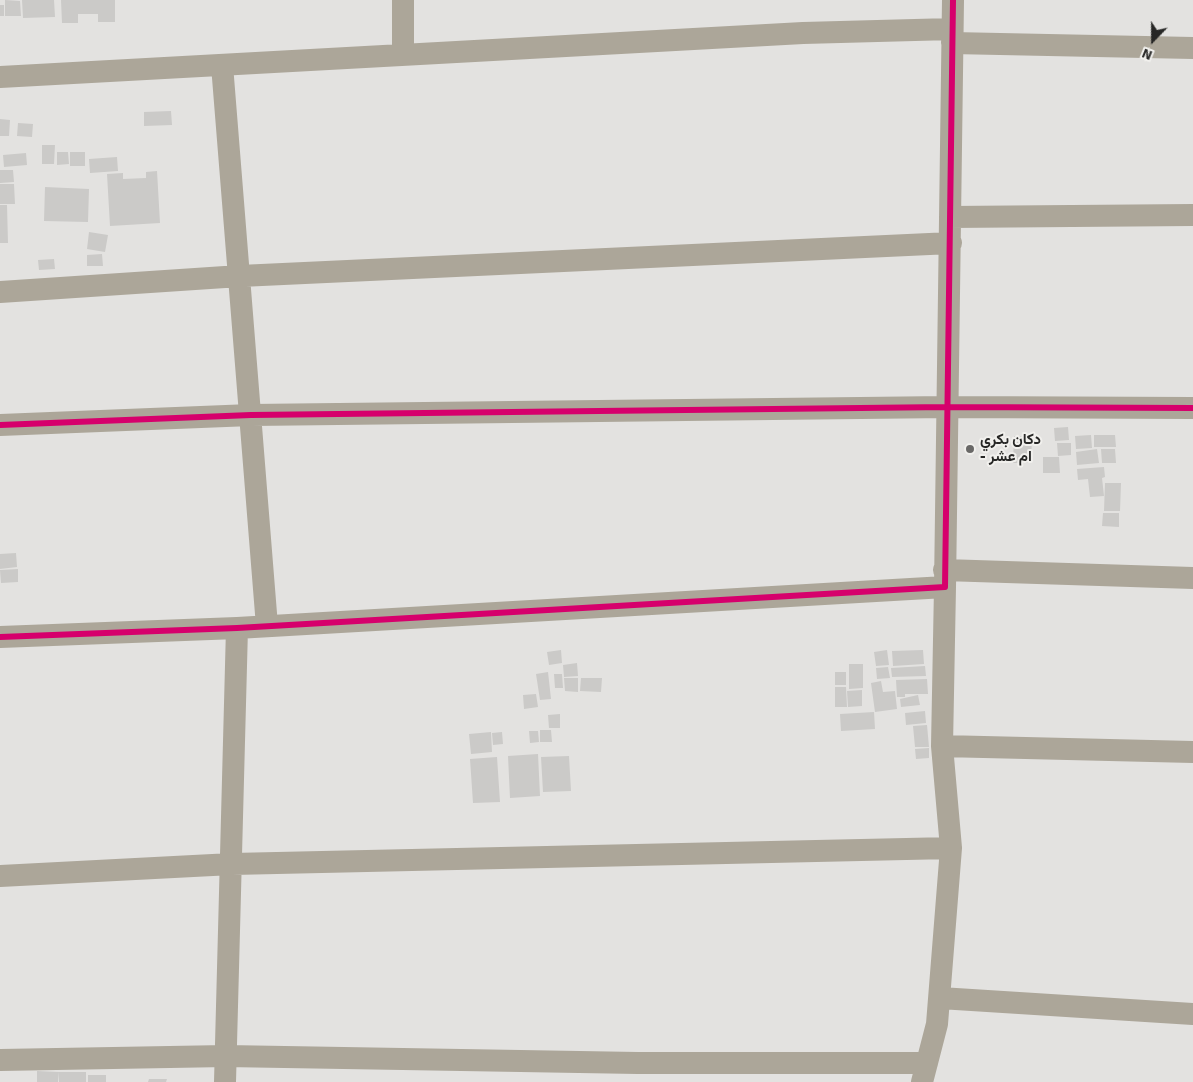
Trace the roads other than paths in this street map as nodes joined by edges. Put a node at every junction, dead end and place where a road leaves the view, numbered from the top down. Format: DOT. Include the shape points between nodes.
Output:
graph roads {
  1 [pos="402,0"];
  2 [pos="953,0"];
  3 [pos="952,36"];
  4 [pos="1193,48"];
  5 [pos="403,55"];
  6 [pos="222,65"];
  7 [pos="0,77"];
  8 [pos="1193,215"];
  9 [pos="950,216"];
  10 [pos="951,243"];
  11 [pos="240,276"];
  12 [pos="0,292"];
  13 [pos="947,407"];
  14 [pos="1193,408"];
  15 [pos="251,415"];
  16 [pos="0,425"];
  17 [pos="945,578"];
  18 [pos="1193,578"];
  19 [pos="267,626"];
  20 [pos="237,628"];
  21 [pos="0,637"];
  22 [pos="942,746"];
  23 [pos="1193,752"];
  24 [pos="951,848"];
  25 [pos="232,864"];
  26 [pos="0,876"];
  27 [pos="940,998"];
  28 [pos="1193,1014"];
  29 [pos="226,1056"];
  30 [pos="0,1060"];
  31 [pos="637,1073"];
  32 [pos="925,1073"];
  33 [pos="225,1082"];
  1 -- 5 [label="street"];
  2 -- 3 [label="street"];
  3 -- 4 [label="street"];
  3 -- 5 [label="street" via="803,33"];
  3 -- 9 [label="street"];
  5 -- 6 [label="street"];
  6 -- 7 [label="street"];
  6 -- 11 [label="street"];
  8 -- 9 [label="street"];
  9 -- 10 [label="street"];
  10 -- 11 [label="street"];
  10 -- 13 [label="street"];
  11 -- 12 [label="street"];
  11 -- 15 [label="street"];
  13 -- 14 [label="street"];
  13 -- 15 [label="street"];
  13 -- 17 [label="street"];
  15 -- 16 [label="street"];
  15 -- 19 [label="street"];
  17 -- 18 [label="street"];
  17 -- 19 [label="street"];
  17 -- 22 [label="street"];
  19 -- 20 [label="street"];
  20 -- 21 [label="street"];
  20 -- 25 [label="street"];
  22 -- 23 [label="street"];
  22 -- 24 [label="street"];
  24 -- 25 [label="street"];
  24 -- 27 [label="street"];
  25 -- 26 [label="street"];
  25 -- 29 [label="street"];
  27 -- 28 [label="street"];
  27 -- 32 [label="street"];
  29 -- 30 [label="street"];
  29 -- 31 [label="street"];
  29 -- 33 [label="street"];
  31 -- 32 [label="street"];
}
